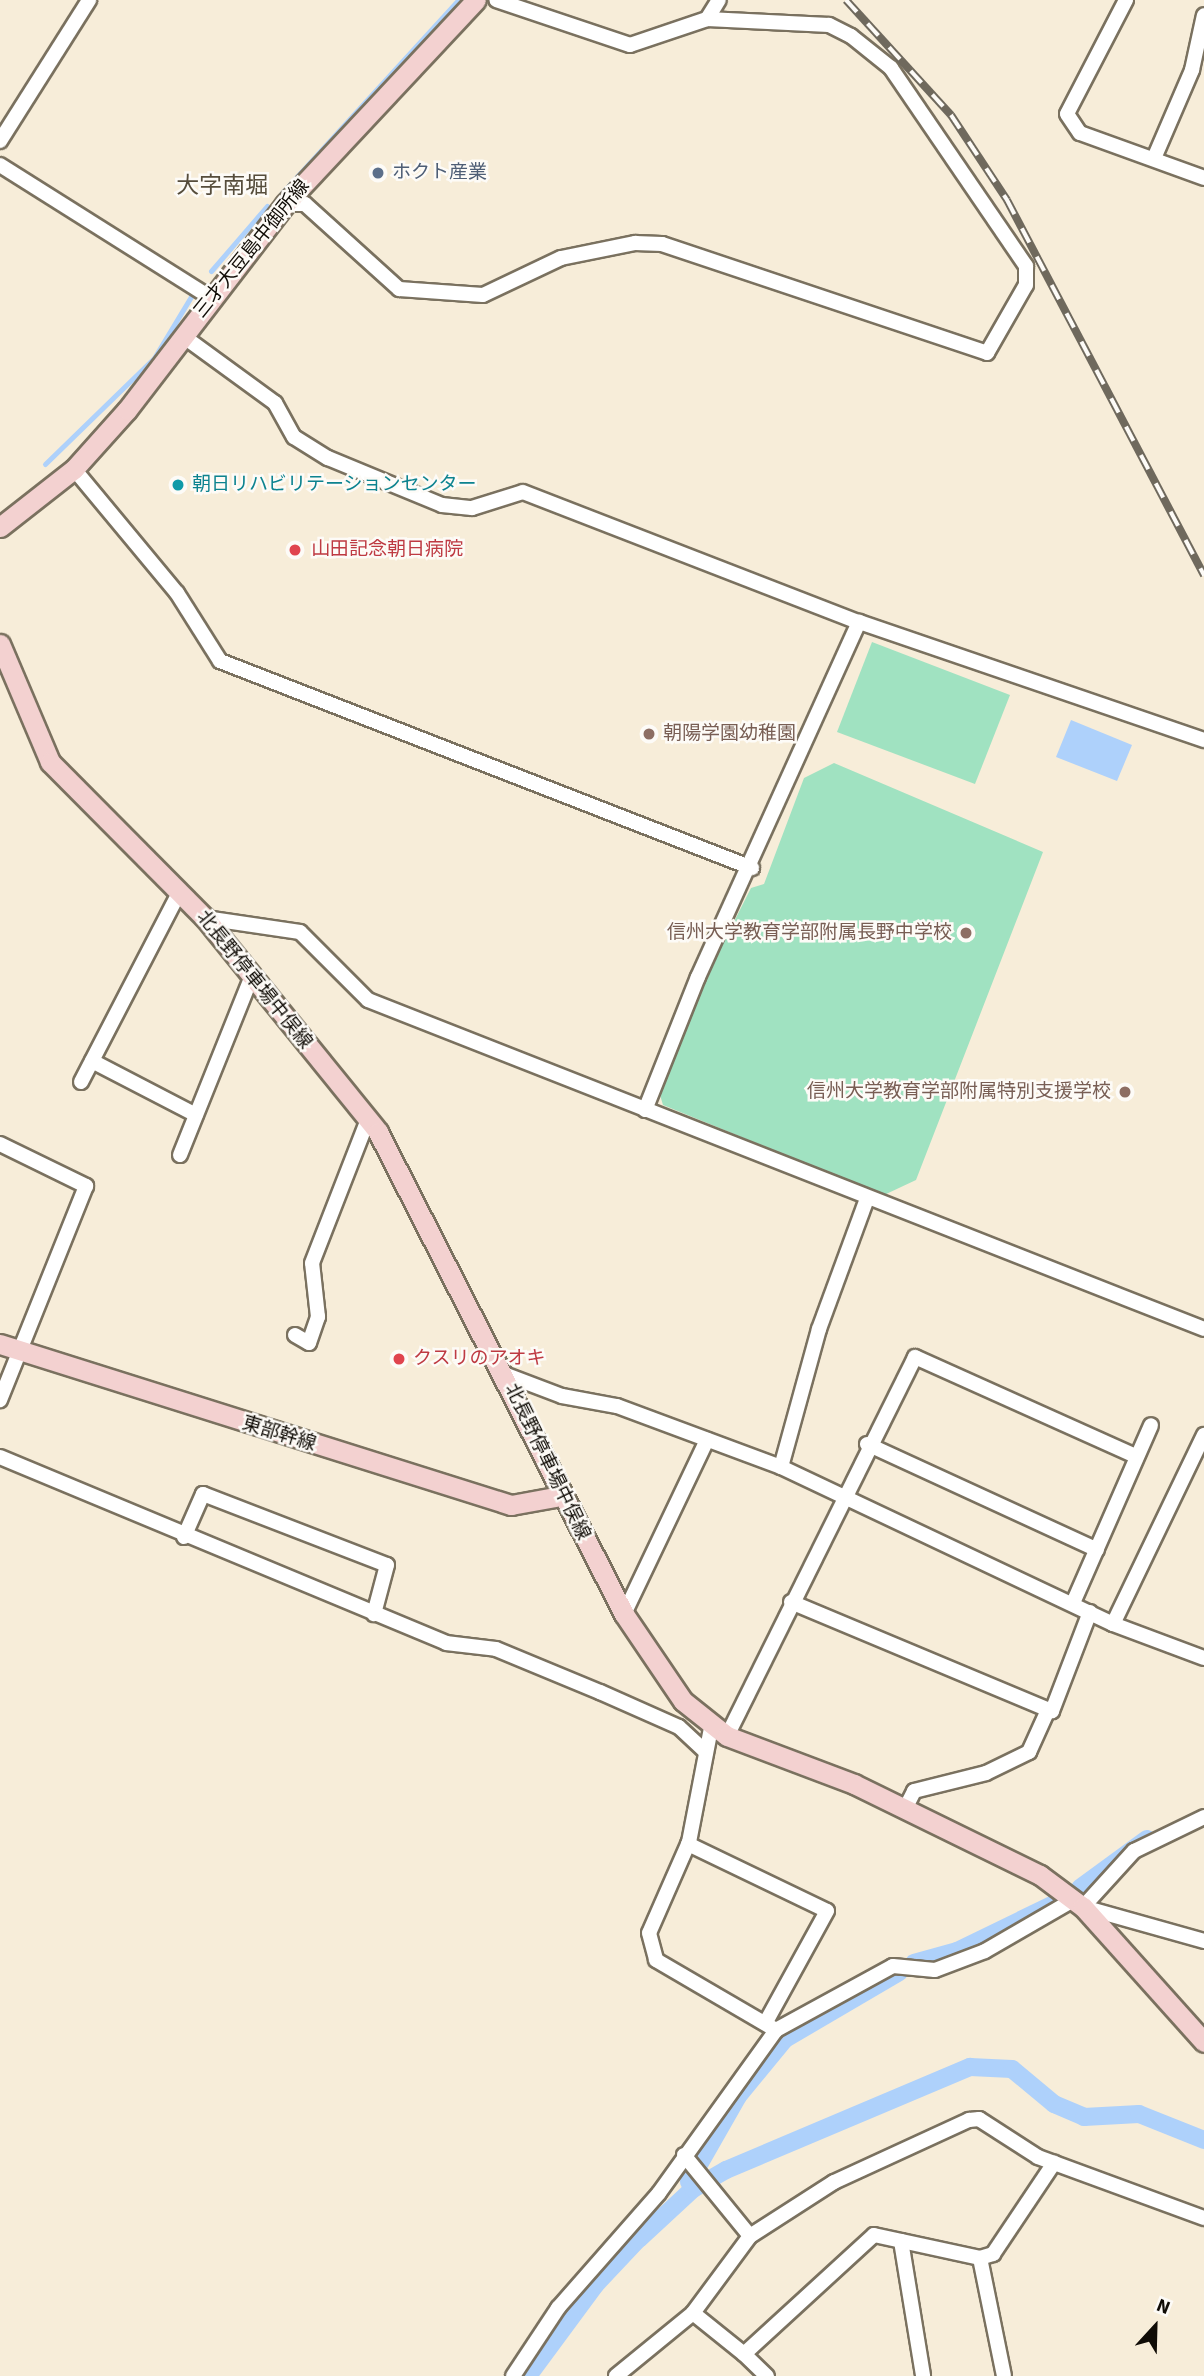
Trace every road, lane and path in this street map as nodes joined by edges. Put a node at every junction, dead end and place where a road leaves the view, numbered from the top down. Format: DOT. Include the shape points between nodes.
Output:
graph roads {
  1 [pos="89,0"];
  2 [pos="476,0"];
  3 [pos="496,0"];
  4 [pos="719,0"];
  5 [pos="1126,0"];
  6 [pos="1204,15"];
  7 [pos="707,19"];
  8 [pos="0,141"];
  9 [pos="1155,156"];
  10 [pos="0,165"];
  11 [pos="1204,178"];
  12 [pos="285,204"];
  13 [pos="208,296"];
  14 [pos="183,336"];
  15 [pos="74,469"];
  16 [pos="0,527"];
  17 [pos="859,622"];
  18 [pos="0,644"];
  19 [pos="1204,740"];
  20 [pos="752,868"];
  21 [pos="180,891"];
  22 [pos="205,918"];
  23 [pos="252,976"];
  24 [pos="92,1061"];
  25 [pos="81,1082"];
  26 [pos="645,1110"];
  27 [pos="196,1115"];
  28 [pos="368,1119"];
  29 [pos="0,1144"];
  30 [pos="180,1155"];
  31 [pos="866,1201"];
  32 [pos="1204,1329"];
  33 [pos="295,1335"];
  34 [pos="9,1347"];
  35 [pos="504,1374"];
  36 [pos="0,1400"];
  37 [pos="1151,1425"];
  38 [pos="1204,1435"];
  39 [pos="707,1440"];
  40 [pos="867,1444"];
  41 [pos="0,1457"];
  42 [pos="1137,1457"];
  43 [pos="780,1467"];
  44 [pos="842,1495"];
  45 [pos="561,1496"];
  46 [pos="184,1536"];
  47 [pos="1097,1550"];
  48 [pos="791,1602"];
  49 [pos="1073,1603"];
  50 [pos="1090,1612"];
  51 [pos="374,1614"];
  52 [pos="624,1614"];
  53 [pos="1113,1624"];
  54 [pos="1204,1658"];
  55 [pos="1048,1710"];
  56 [pos="719,1732"];
  57 [pos="706,1752"];
  58 [pos="905,1810"];
  59 [pos="1204,1817"];
  60 [pos="688,1844"];
  61 [pos="1078,1903"];
  62 [pos="1204,1941"];
  63 [pos="772,2025"];
  64 [pos="1204,2042"];
  65 [pos="1054,2163"];
  66 [pos="698,2170"];
  67 [pos="1204,2218"];
  68 [pos="750,2236"];
  69 [pos="901,2241"];
  70 [pos="980,2258"];
  71 [pos="693,2313"];
  72 [pos="744,2354"];
  73 [pos="513,2376"];
  74 [pos="616,2376"];
  75 [pos="767,2376"];
  76 [pos="923,2376"];
  77 [pos="1004,2376"];
  1 -- 8 [label="street"];
  2 -- 12 [label="main road, 三才大豆島中御所線"];
  3 -- 7 [label="street" via="630,45"];
  4 -- 7 [label="street"];
  5 -- 9 [label="street" via="1067,114 1080,133"];
  6 -- 9 [label="street" via="1192,70"];
  7 -- 12 [label="street" via="829,25 891,68 1026,266 1026,285 987,353 802,286 716,259 705,264 662,244 561,258 483,295 399,289 304,204"];
  9 -- 11 [label="street"];
  10 -- 13 [label="street"];
  12 -- 13 [label="main road, 三才大豆島中御所線"];
  13 -- 14 [label="main road, 三才大豆島中御所線"];
  14 -- 15 [label="main road, 三才大豆島中御所線"];
  14 -- 17 [label="street" via="275,403 295,437 328,458 442,505 471,508 523,492"];
  15 -- 16 [label="main road, 三才大豆島中御所線"];
  15 -- 20 [label="street" via="177,593 220,662"];
  17 -- 19 [label="street"];
  17 -- 20 [label="street"];
  18 -- 21 [label="main road, 北長野停車場中俣線" via="50,762"];
  20 -- 26 [label="street" via="698,977"];
  21 -- 22 [label="main road, 北長野停車場中俣線"];
  21 -- 24 [label="street"];
  22 -- 23 [label="main road, 北長野停車場中俣線"];
  22 -- 26 [label="street" via="300,932 368,1000"];
  23 -- 27 [label="street"];
  23 -- 28 [label="main road, 北長野停車場中俣線"];
  24 -- 25 [label="street"];
  24 -- 27 [label="street"];
  26 -- 31 [label="street"];
  27 -- 30 [label="street"];
  28 -- 33 [label="street" via="312,1263 318,1317 309,1343"];
  28 -- 35 [label="main road, 北長野停車場中俣線"];
  29 -- 34 [label="street" via="86,1186"];
  31 -- 32 [label="street"];
  31 -- 43 [label="street" via="819,1329"];
  34 -- 36 [label="street"];
  34 -- 45 [label="main road, 東部幹線" via="511,1505"];
  35 -- 39 [label="street"];
  35 -- 45 [label="main road, 北長野停車場中俣線"];
  37 -- 42 [label="street"];
  38 -- 53 [label="street"];
  39 -- 43 [label="street"];
  39 -- 52 [label="street"];
  40 -- 42 [label="street" via="915,1357"];
  40 -- 44 [label="street"];
  40 -- 47 [label="street"];
  41 -- 46 [label="street"];
  42 -- 47 [label="street"];
  43 -- 44 [label="street"];
  44 -- 48 [label="street"];
  44 -- 49 [label="street"];
  45 -- 52 [label="main road, 北長野停車場中俣線"];
  46 -- 51 [label="street"];
  46 -- 51 [label="street" via="203,1494 387,1565"];
  47 -- 49 [label="street"];
  48 -- 55 [label="street"];
  48 -- 56 [label="street"];
  49 -- 50 [label="street"];
  50 -- 53 [label="street"];
  50 -- 55 [label="street"];
  51 -- 57 [label="street" via="446,1643 496,1649 600,1692 678,1727"];
  52 -- 56 [label="main road, 北長野停車場中俣線" via="682,1701"];
  53 -- 54 [label="street"];
  55 -- 58 [label="street" via="1029,1752 986,1773 914,1791"];
  56 -- 57 [label="street"];
  56 -- 58 [label="main road, 北長野停車場中俣線"];
  57 -- 60 [label="street"];
  58 -- 61 [label="main road, 北長野停車場中俣線" via="1040,1875"];
  59 -- 61 [label="street" via="1134,1851"];
  60 -- 63 [label="street" via="649,1933 656,1960"];
  60 -- 63 [label="street" via="827,1911"];
  61 -- 62 [label="street"];
  61 -- 63 [label="street" via="947,1965 922,1970 893,1966"];
  61 -- 64 [label="main road, 北長野停車場中俣線"];
  63 -- 66 [label="street"];
  65 -- 67 [label="street"];
  65 -- 68 [label="street" via="979,2119 969,2120 834,2182"];
  65 -- 70 [label="street" via="993,2255"];
  66 -- 68 [label="street"];
  66 -- 73 [label="street" via="659,2193 558,2308"];
  68 -- 71 [label="street"];
  69 -- 70 [label="street"];
  69 -- 72 [label="street" via="874,2235"];
  69 -- 76 [label="street"];
  70 -- 77 [label="street"];
  71 -- 72 [label="street"];
  71 -- 74 [label="street"];
  72 -- 75 [label="street"];
}
